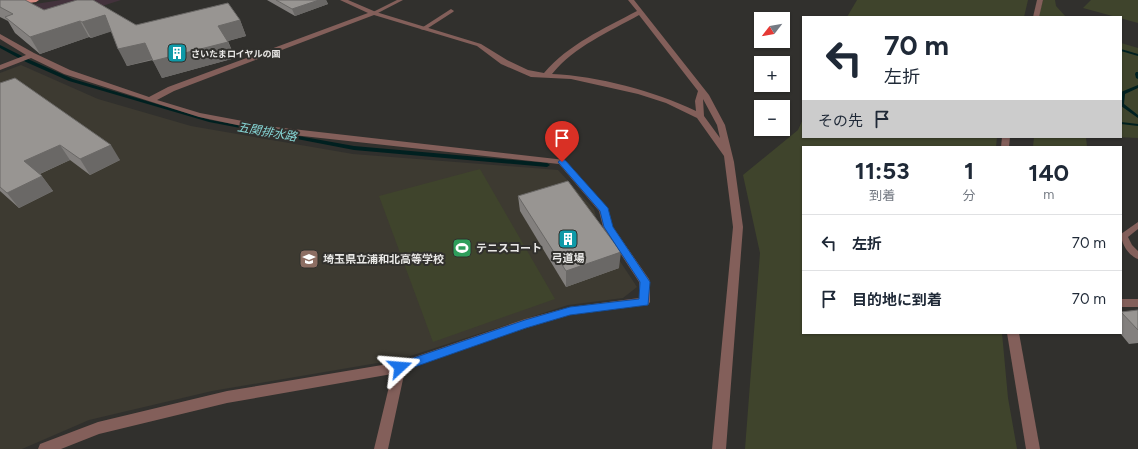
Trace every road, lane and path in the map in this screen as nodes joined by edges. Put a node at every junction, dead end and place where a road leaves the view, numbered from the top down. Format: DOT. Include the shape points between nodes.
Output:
graph roads {
  1 [pos="36,0"];
  2 [pos="343,0"];
  3 [pos="401,0"];
  4 [pos="631,0"];
  5 [pos="1040,0"];
  6 [pos="0,5"];
  7 [pos="451,12"];
  8 [pos="640,12"];
  9 [pos="374,13"];
  10 [pos="1036,16"];
  11 [pos="423,29"];
  12 [pos="0,36"];
  13 [pos="31,55"];
  14 [pos="1,67"];
  15 [pos="546,76"];
  16 [pos="702,91"];
  17 [pos="150,100"];
  18 [pos="700,116"];
  19 [pos="729,158"];
  20 [pos="1138,225"];
  21 [pos="1138,256"];
  22 [pos="1122,303"];
  23 [pos="1138,303"];
  24 [pos="1013,334"];
  25 [pos="400,367"];
  26 [pos="45,449"];
  27 [pos="381,449"];
  28 [pos="719,449"];
  29 [pos="1033,449"];
  1 -- 6 [label="main road"];
  2 -- 9 [label="street"];
  3 -- 9 [label="lane"];
  4 -- 8 [label="street"];
  5 -- 10 [label="street"];
  7 -- 11 [label="lane"];
  8 -- 15 [label="street" via="563,57"];
  8 -- 16 [label="street"];
  9 -- 11 [label="street"];
  9 -- 17 [label="street" via="171,89"];
  11 -- 15 [label="street" via="479,45 514,68"];
  12 -- 13 [label="street"];
  13 -- 14 [label="street"];
  13 -- 17 [label="street" via="68,72"];
  15 -- 18 [label="street" via="570,77 640,92 669,101"];
  16 -- 18 [label="street" via="699,101"];
  16 -- 19 [label="street" via="721,125"];
  17 -- 25 [label="street" via="200,115 275,130 562,162 604,210 608,227 645,282 644,302 570,311"];
  18 -- 19 [label="street"];
  19 -- 28 [label="street" via="738,227"];
  20 -- 21 [label="lane" via="1124,236 1128,247"];
  22 -- 23 [label="street"];
  24 -- 29 [label="street"];
  25 -- 26 [label="street" via="227,397 98,428"];
  25 -- 27 [label="street"];
}
